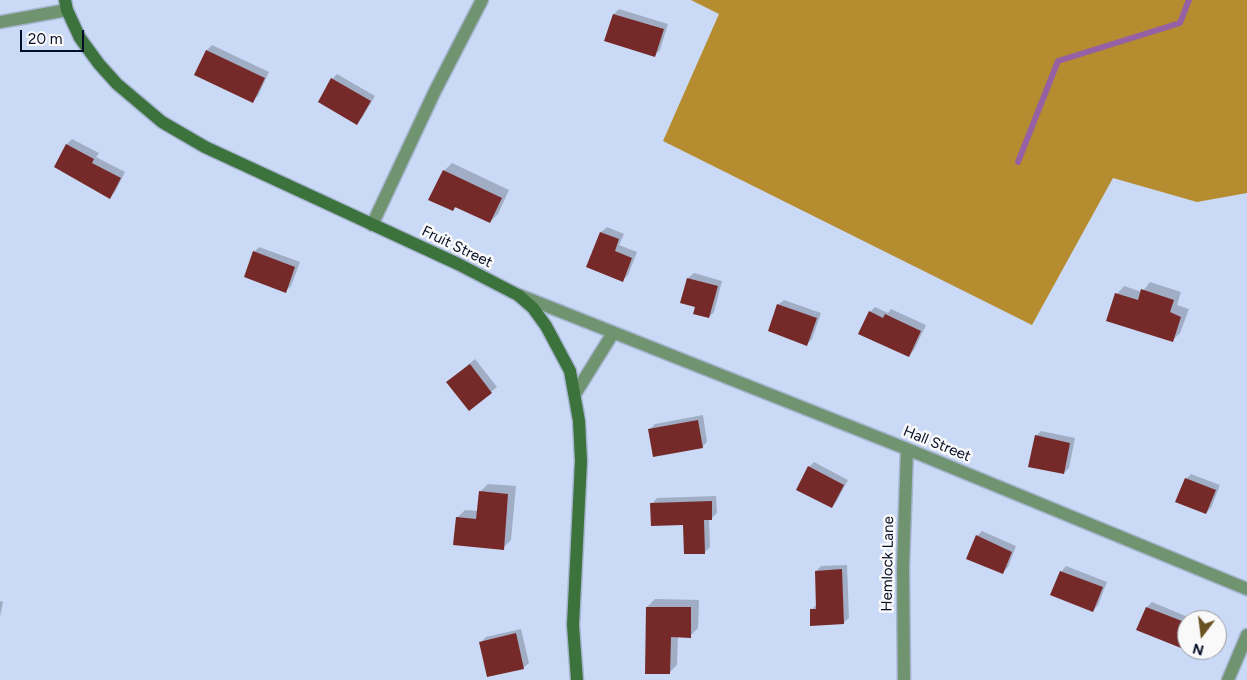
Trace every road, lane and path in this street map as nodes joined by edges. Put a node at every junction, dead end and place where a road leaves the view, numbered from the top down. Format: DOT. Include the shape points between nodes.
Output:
graph roads {
  1 [pos="482,0"];
  2 [pos="66,5"];
  3 [pos="0,22"];
  4 [pos="372,225"];
  5 [pos="518,295"];
  6 [pos="613,332"];
  7 [pos="576,394"];
  8 [pos="907,449"];
  9 [pos="1247,589"];
  10 [pos="1247,635"];
  11 [pos="577,680"];
  12 [pos="904,680"];
  13 [pos="1228,680"];
  1 -- 4 [label="street"];
  2 -- 3 [label="street"];
  2 -- 4 [label="street, Fruit Street" via="80,38 99,64 117,84 162,122 205,147"];
  4 -- 5 [label="street, Fruit Street"];
  5 -- 6 [label="street, Hall Street"];
  5 -- 7 [label="street, Fruit Street" via="546,326 570,371"];
  6 -- 7 [label="street"];
  6 -- 8 [label="street, Hall Street"];
  7 -- 11 [label="street, Fruit Street" via="580,461 573,625"];
  8 -- 9 [label="street, Hall Street"];
  8 -- 12 [label="street, Hemlock Lane"];
  10 -- 13 [label="street"];
}
